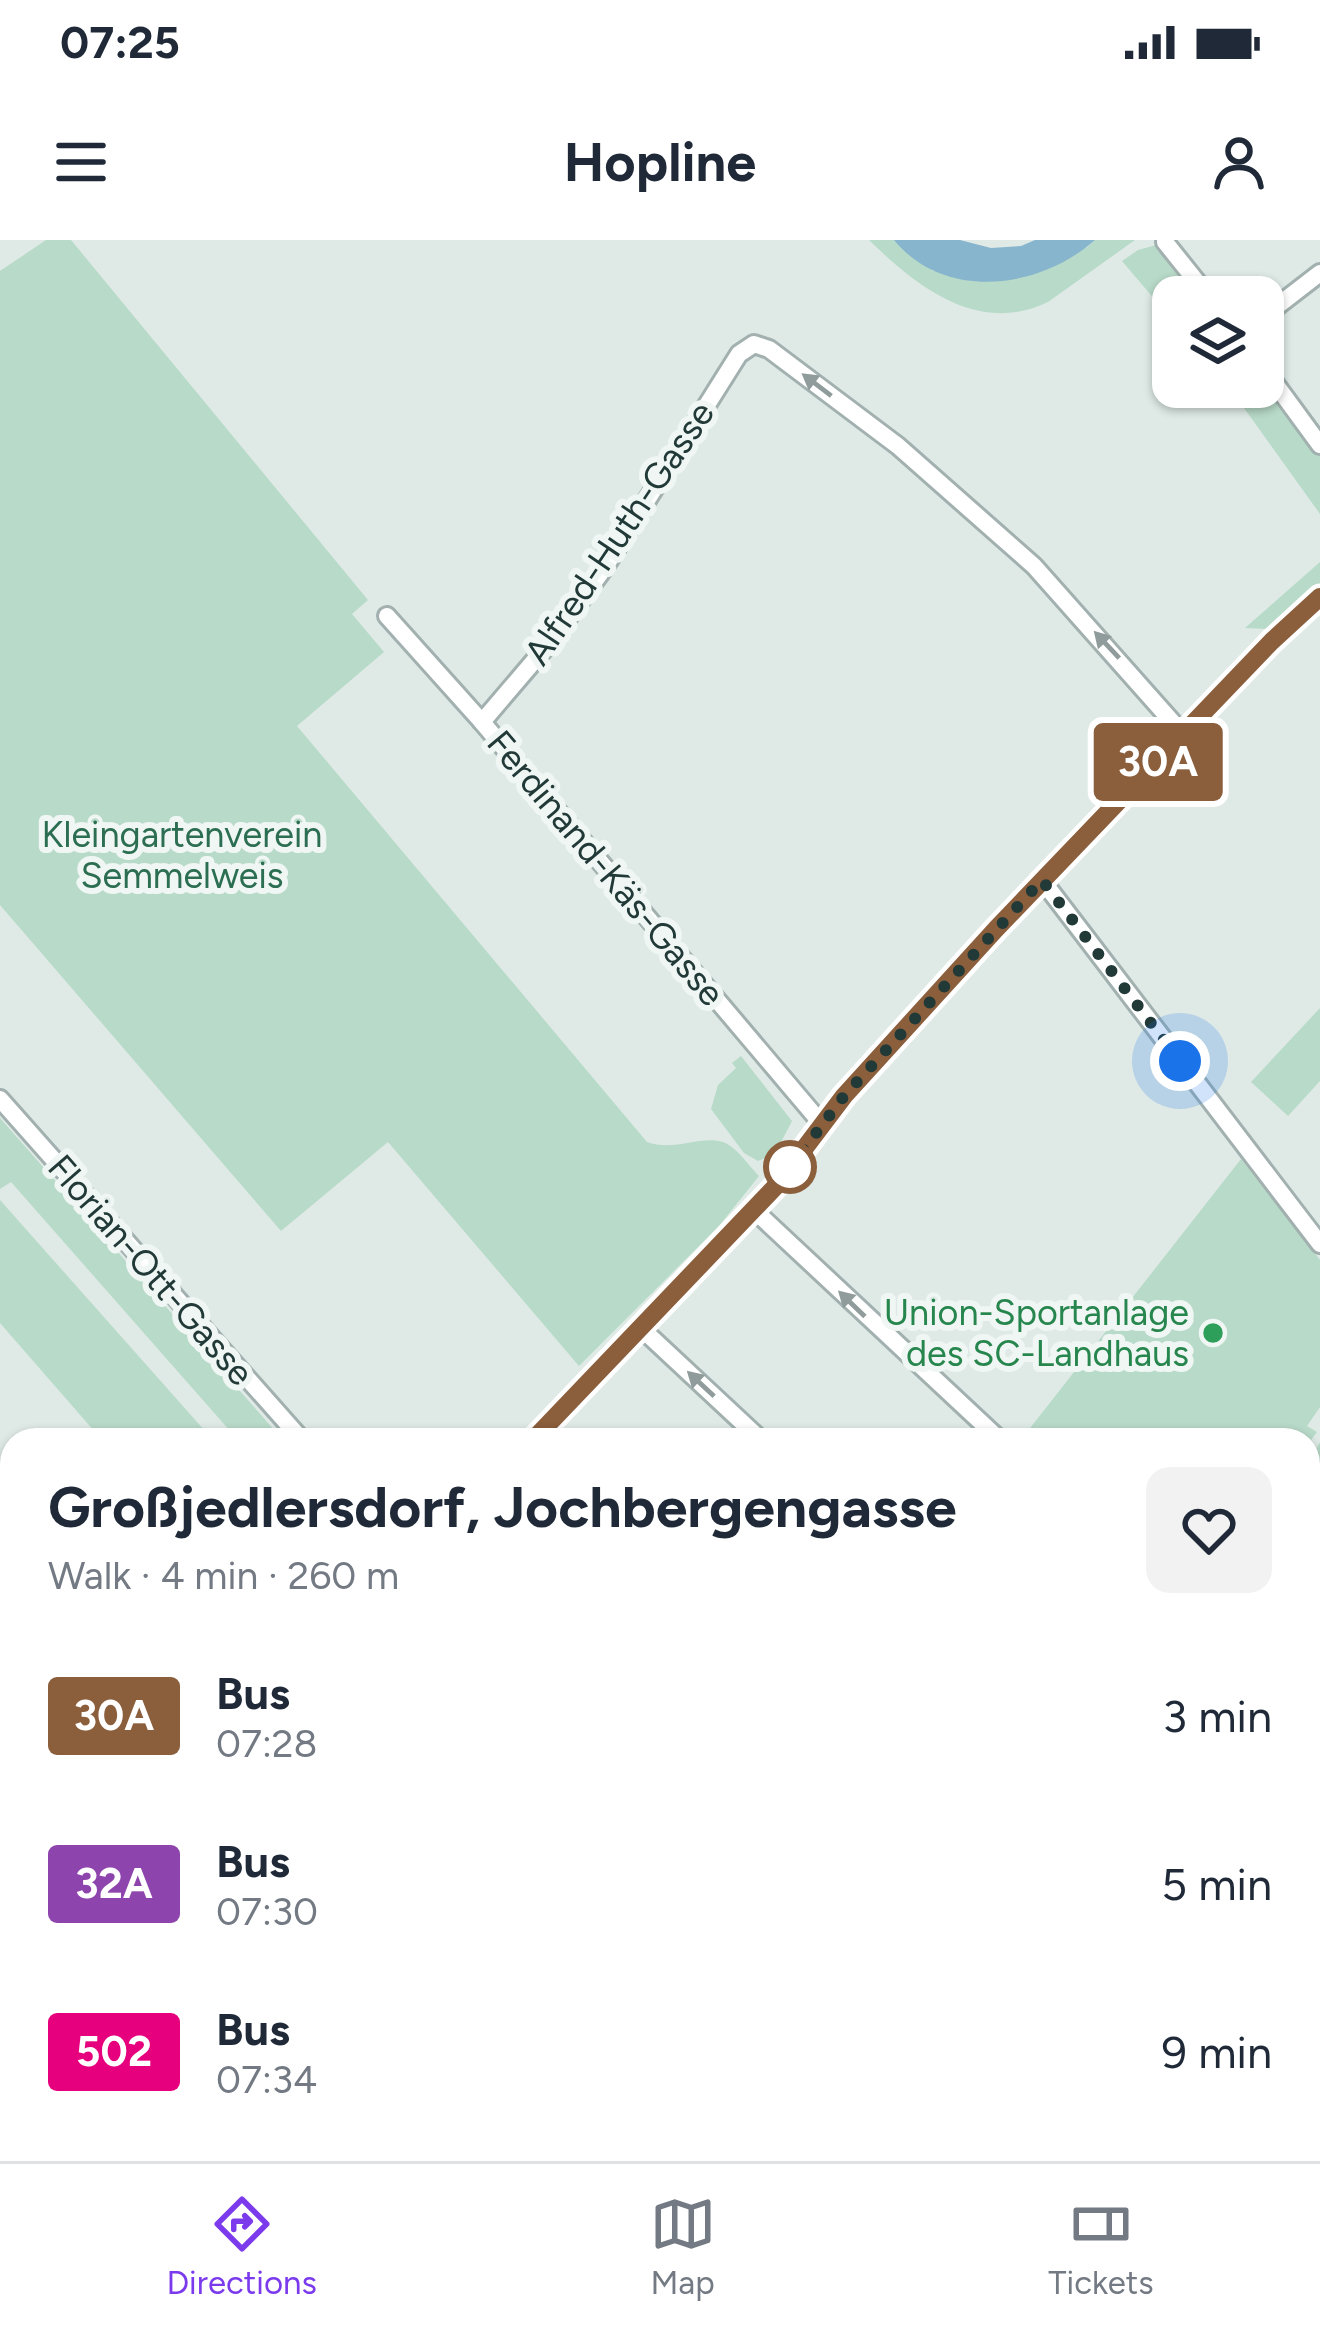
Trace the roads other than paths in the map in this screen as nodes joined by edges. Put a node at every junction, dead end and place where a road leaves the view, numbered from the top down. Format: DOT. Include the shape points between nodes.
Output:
graph roads {
  1 [pos="1165,242"];
  2 [pos="1320,273"];
  3 [pos="1192,276"];
  4 [pos="1284,300"];
  5 [pos="1284,396"];
  6 [pos="1320,445"];
  7 [pos="1320,598"];
  8 [pos="387,616"];
  9 [pos="482,722"];
  10 [pos="1183,734"];
  11 [pos="1042,880"];
  12 [pos="0,1099"];
  13 [pos="821,1123"];
  14 [pos="754,1210"];
  15 [pos="1320,1244"];
  16 [pos="641,1328"];
  17 [pos="291,1428"];
  18 [pos="550,1428"];
  19 [pos="748,1428"];
  20 [pos="987,1428"];
  1 -- 3 [label="street"];
  2 -- 4 [label="street"];
  5 -- 6 [label="street"];
  7 -- 10 [label="street"];
  8 -- 9 [label="street, Ferdinand-Käs-Gasse"];
  10 -- 9 [label="street, Alfred-Huth-Gasse, one-way" via="1034,566 898,446 754,344 739,354 605,567"];
  9 -- 13 [label="street, Ferdinand-Käs-Gasse"];
  10 -- 11 [label="street"];
  11 -- 13 [label="street"];
  11 -- 15 [label="street"];
  12 -- 17 [label="street, Florian-Ott-Gasse"];
  13 -- 14 [label="street"];
  14 -- 16 [label="street"];
  20 -- 14 [label="street, one-way"];
  16 -- 18 [label="street"];
  19 -- 16 [label="street, one-way"];
}
